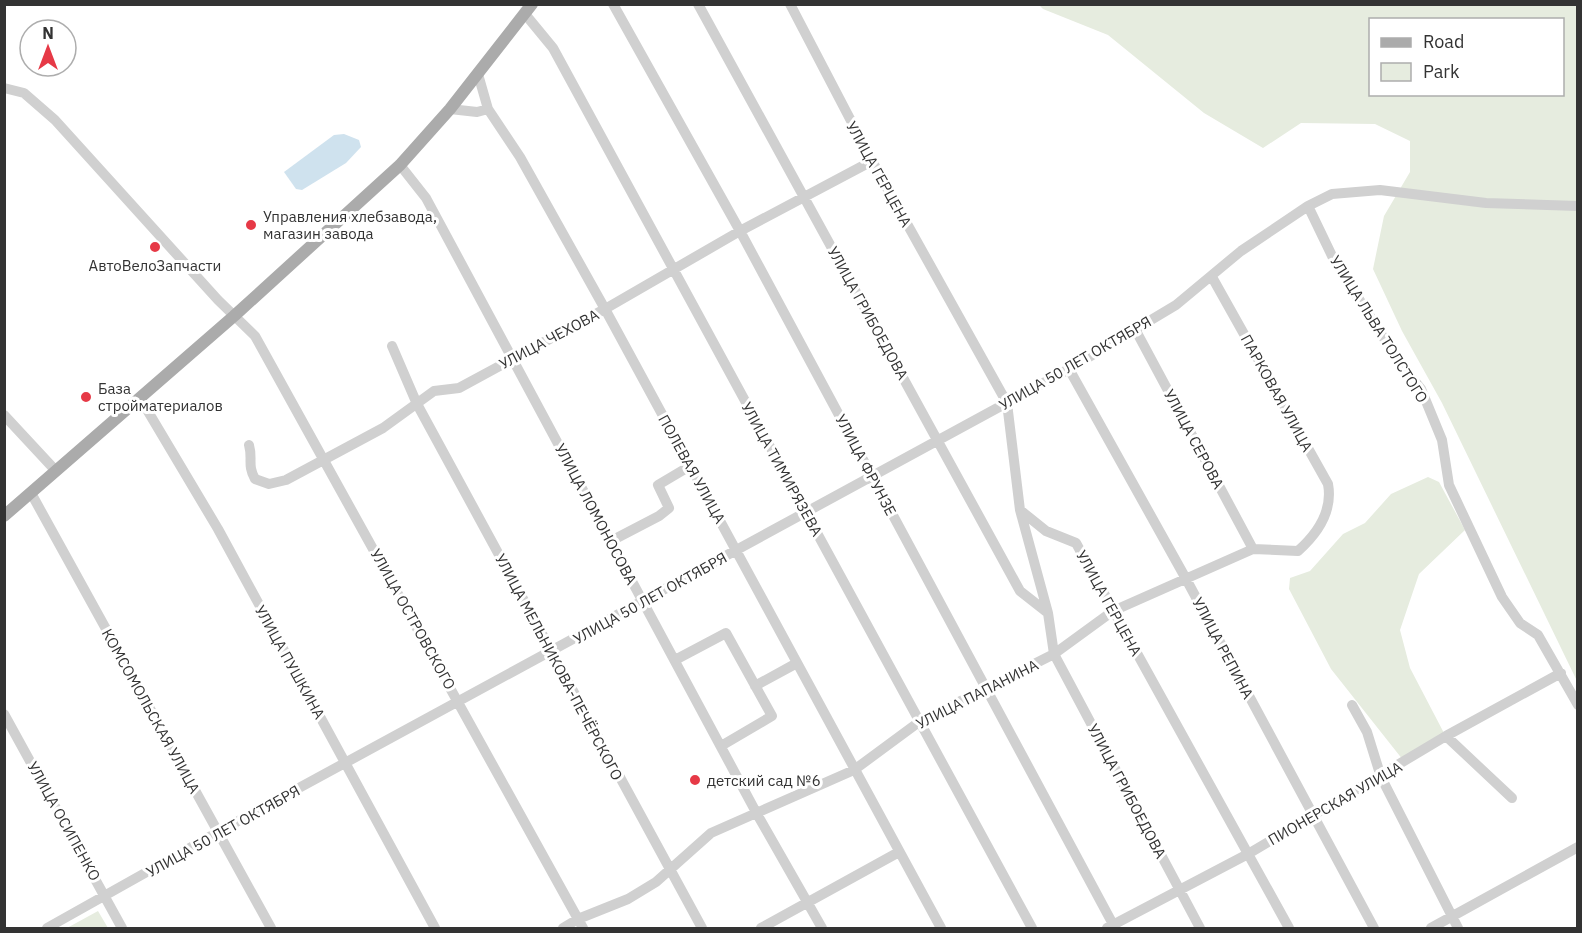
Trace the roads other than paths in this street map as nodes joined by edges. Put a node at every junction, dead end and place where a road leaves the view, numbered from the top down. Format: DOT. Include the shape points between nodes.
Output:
graph roads {
  1 [pos="613,4"];
  2 [pos="698,4"];
  3 [pos="790,4"];
  4 [pos="528,9"];
  5 [pos="478,74"];
  6 [pos="4,88"];
  7 [pos="450,109"];
  8 [pos="488,109"];
  9 [pos="872,161"];
  10 [pos="400,165"];
  11 [pos="805,198"];
  12 [pos="1308,206"];
  13 [pos="1578,206"];
  14 [pos="740,231"];
  15 [pos="672,271"];
  16 [pos="1212,277"];
  17 [pos="605,309"];
  18 [pos="234,316"];
  19 [pos="1135,329"];
  20 [pos="392,346"];
  21 [pos="513,358"];
  22 [pos="1069,369"];
  23 [pos="140,398"];
  24 [pos="1007,403"];
  25 [pos="417,404"];
  26 [pos="4,415"];
  27 [pos="939,439"];
  28 [pos="249,445"];
  29 [pos="324,459"];
  30 [pos="690,465"];
  31 [pos="56,471"];
  32 [pos="872,476"];
  33 [pos="31,493"];
  34 [pos="1020,510"];
  35 [pos="1327,511"];
  36 [pos="806,512"];
  37 [pos="4,516"];
  38 [pos="611,541"];
  39 [pos="1252,549"];
  40 [pos="736,550"];
  41 [pos="1185,577"];
  42 [pos="643,601"];
  43 [pos="1113,610"];
  44 [pos="1048,613"];
  45 [pos="551,652"];
  46 [pos="1054,654"];
  47 [pos="675,660"];
  48 [pos="797,663"];
  49 [pos="1561,673"];
  50 [pos="755,686"];
  51 [pos="988,690"];
  52 [pos="460,703"];
  53 [pos="1352,705"];
  54 [pos="1578,705"];
  55 [pos="6,720"];
  56 [pos="919,722"];
  57 [pos="1446,736"];
  58 [pos="721,746"];
  59 [pos="345,764"];
  60 [pos="854,770"];
  61 [pos="1381,777"];
  62 [pos="1512,798"];
  63 [pos="757,814"];
  64 [pos="1312,816"];
  65 [pos="219,832"];
  66 [pos="1578,847"];
  67 [pos="899,852"];
  68 [pos="1248,854"];
  69 [pos="669,869"];
  70 [pos="1179,890"];
  71 [pos="105,896"];
  72 [pos="808,903"];
  73 [pos="1452,917"];
  74 [pos="581,924"];
  75 [pos="1112,927"];
  76 [pos="47,928"];
  77 [pos="122,928"];
  78 [pos="271,928"];
  79 [pos="435,928"];
  80 [pos="563,928"];
  81 [pos="702,928"];
  82 [pos="761,928"];
  83 [pos="822,928"];
  84 [pos="941,928"];
  85 [pos="1032,928"];
  86 [pos="1200,928"];
  87 [pos="1289,928"];
  88 [pos="1374,928"];
  89 [pos="1431,928"];
  90 [pos="1458,928"];
  1 -- 14 [label="street, УЛИЦА ФРУНЗЕ"];
  2 -- 11 [label="street, УЛИЦА ГРИБОЕДОВА"];
  3 -- 9 [label="street, УЛИЦА ГЕРЦЕНА"];
  4 -- 5 [label="main road"];
  4 -- 15 [label="street, УЛИЦА ТИМИРЯЗЕВА" via="553,48"];
  5 -- 7 [label="main road"];
  5 -- 8 [label="street, ПОЛЕВАЯ УЛИЦА"];
  6 -- 18 [label="street, УЛИЦА ОСТРОВСКОГО" via="24,93 55,120"];
  7 -- 8 [label="street"];
  7 -- 10 [label="main road"];
  8 -- 17 [label="street, ПОЛЕВАЯ УЛИЦА" via="520,157"];
  9 -- 11 [label="street, УЛИЦА ЧЕХОВА"];
  9 -- 24 [label="street, УЛИЦА ГЕРЦЕНА"];
  10 -- 18 [label="main road"];
  10 -- 21 [label="street, УЛИЦА ЛОМОНОСОВА" via="426,198"];
  11 -- 14 [label="street, УЛИЦА ЧЕХОВА"];
  11 -- 27 [label="street, УЛИЦА ГРИБОЕДОВА"];
  12 -- 13 [label="street, УЛИЦА 50 ЛЕТ ОКТЯБРЯ" via="1332,194 1380,190 1486,203"];
  12 -- 16 [label="street, УЛИЦА 50 ЛЕТ ОКТЯБРЯ" via="1241,251"];
  12 -- 49 [label="street, УЛИЦА ЛЬВА ТОЛСТОГО" via="1334,260 1399,362 1421,389 1442,441 1449,485 1502,597 1520,623 1538,635"];
  14 -- 15 [label="street, УЛИЦА ЧЕХОВА"];
  14 -- 32 [label="street, УЛИЦА ФРУНЗЕ"];
  15 -- 17 [label="street, УЛИЦА ЧЕХОВА"];
  15 -- 36 [label="street, УЛИЦА ТИМИРЯЗЕВА"];
  16 -- 19 [label="street, УЛИЦА 50 ЛЕТ ОКТЯБРЯ" via="1176,306"];
  16 -- 35 [label="street, ПАРКОВАЯ УЛИЦА" via="1328,484"];
  17 -- 21 [label="street, УЛИЦА ЧЕХОВА"];
  17 -- 30 [label="street, ПОЛЕВАЯ УЛИЦА"];
  18 -- 23 [label="main road"];
  18 -- 29 [label="street, УЛИЦА ОСТРОВСКОГО" via="255,336"];
  19 -- 22 [label="street, УЛИЦА 50 ЛЕТ ОКТЯБРЯ"];
  19 -- 39 [label="street, УЛИЦА СЕРОВА"];
  20 -- 25 [label="street, УЛИЦА МЕЛЬНИКОВА-ПЕЧЁРСКОГО"];
  21 -- 25 [label="street, УЛИЦА ЧЕХОВА" via="459,388 434,392"];
  21 -- 38 [label="street, УЛИЦА ЛОМОНОСОВА"];
  22 -- 24 [label="street, УЛИЦА 50 ЛЕТ ОКТЯБРЯ"];
  22 -- 41 [label="street, УЛИЦА РЕПИНА"];
  23 -- 31 [label="main road"];
  23 -- 59 [label="street, УЛИЦА ПУШКИНА" via="218,529"];
  24 -- 27 [label="street, УЛИЦА 50 ЛЕТ ОКТЯБРЯ"];
  24 -- 34 [label="street, УЛИЦА ГЕРЦЕНА"];
  25 -- 29 [label="street, УЛИЦА ЧЕХОВА" via="383,428"];
  25 -- 45 [label="street, УЛИЦА МЕЛЬНИКОВА-ПЕЧЁРСКОГО"];
  26 -- 31 [label="street"];
  27 -- 32 [label="street, УЛИЦА 50 ЛЕТ ОКТЯБРЯ"];
  27 -- 44 [label="street, УЛИЦА ГРИБОЕДОВА" via="1020,591"];
  28 -- 29 [label="street, УЛИЦА ЧЕХОВА" via="249,467 255,479 269,484 286,480"];
  29 -- 52 [label="street, УЛИЦА ОСТРОВСКОГО"];
  30 -- 38 [label="street" via="658,485 669,508"];
  30 -- 40 [label="street, ПОЛЕВАЯ УЛИЦА"];
  31 -- 33 [label="main road"];
  32 -- 36 [label="street, УЛИЦА 50 ЛЕТ ОКТЯБРЯ"];
  32 -- 51 [label="street, УЛИЦА ФРУНЗЕ"];
  33 -- 37 [label="main road"];
  33 -- 65 [label="street, КОМСОМОЛЬСКАЯ УЛИЦА"];
  34 -- 43 [label="street, УЛИЦА ГЕРЦЕНА" via="1046,531 1076,543"];
  34 -- 44 [label="street, УЛИЦА ГРИБОЕДОВА"];
  35 -- 39 [label="street, УЛИЦА ПАПАНИНА" via="1313,538 1298,551"];
  36 -- 40 [label="street, УЛИЦА 50 ЛЕТ ОКТЯБРЯ"];
  36 -- 56 [label="street, УЛИЦА ТИМИРЯЗЕВА"];
  38 -- 42 [label="street, УЛИЦА ЛОМОНОСОВА"];
  39 -- 41 [label="street, УЛИЦА ПАПАНИНА"];
  40 -- 42 [label="street, УЛИЦА 50 ЛЕТ ОКТЯБРЯ"];
  40 -- 48 [label="street, ПОЛЕВАЯ УЛИЦА"];
  41 -- 43 [label="street, УЛИЦА ПАПАНИНА"];
  41 -- 64 [label="street, УЛИЦА РЕПИНА"];
  42 -- 45 [label="street, УЛИЦА 50 ЛЕТ ОКТЯБРЯ"];
  42 -- 47 [label="street, УЛИЦА ЛОМОНОСОВА"];
  43 -- 46 [label="street, УЛИЦА ПАПАНИНА"];
  43 -- 68 [label="street, УЛИЦА ГЕРЦЕНА"];
  44 -- 46 [label="street, УЛИЦА ГРИБОЕДОВА"];
  45 -- 52 [label="street, УЛИЦА 50 ЛЕТ ОКТЯБРЯ"];
  45 -- 69 [label="street, УЛИЦА МЕЛЬНИКОВА-ПЕЧЁРСКОГО"];
  46 -- 51 [label="street, УЛИЦА ПАПАНИНА"];
  46 -- 70 [label="street, УЛИЦА ГРИБОЕДОВА"];
  47 -- 50 [label="street" via="726,633"];
  47 -- 58 [label="street, УЛИЦА ЛОМОНОСОВА"];
  48 -- 50 [label="street"];
  48 -- 60 [label="street, ПОЛЕВАЯ УЛИЦА"];
  49 -- 54 [label="street, УЛИЦА ЛЬВА ТОЛСТОГО"];
  49 -- 57 [label="street, ПИОНЕРСКАЯ УЛИЦА"];
  50 -- 58 [label="street" via="772,716"];
  51 -- 56 [label="street, УЛИЦА ПАПАНИНА"];
  51 -- 75 [label="street, УЛИЦА ФРУНЗЕ"];
  52 -- 59 [label="street, УЛИЦА 50 ЛЕТ ОКТЯБРЯ"];
  52 -- 74 [label="street, УЛИЦА ОСТРОВСКОГО"];
  53 -- 61 [label="street" via="1367,732"];
  55 -- 71 [label="street, УЛИЦА ОСИПЕНКО"];
  56 -- 60 [label="street, УЛИЦА ПАПАНИНА"];
  56 -- 85 [label="street, УЛИЦА ТИМИРЯЗЕВА"];
  57 -- 61 [label="street, ПИОНЕРСКАЯ УЛИЦА"];
  57 -- 62 [label="street"];
  58 -- 63 [label="street, УЛИЦА ЛОМОНОСОВА"];
  59 -- 65 [label="street, УЛИЦА 50 ЛЕТ ОКТЯБРЯ"];
  59 -- 79 [label="street, УЛИЦА ПУШКИНА"];
  60 -- 63 [label="street, УЛИЦА ПАПАНИНА"];
  60 -- 67 [label="street, ПОЛЕВАЯ УЛИЦА"];
  61 -- 64 [label="street, ПИОНЕРСКАЯ УЛИЦА"];
  61 -- 73 [label="street"];
  63 -- 69 [label="street, УЛИЦА ПАПАНИНА" via="711,833"];
  63 -- 72 [label="street, УЛИЦА ЛОМОНОСОВА"];
  64 -- 68 [label="street, ПИОНЕРСКАЯ УЛИЦА"];
  64 -- 88 [label="street, УЛИЦА РЕПИНА"];
  65 -- 71 [label="street, УЛИЦА 50 ЛЕТ ОКТЯБРЯ"];
  65 -- 78 [label="street, КОМСОМОЛЬСКАЯ УЛИЦА"];
  66 -- 73 [label="street"];
  67 -- 72 [label="street"];
  67 -- 84 [label="street, ПОЛЕВАЯ УЛИЦА"];
  68 -- 70 [label="street, ПИОНЕРСКАЯ УЛИЦА"];
  68 -- 87 [label="street, УЛИЦА ГЕРЦЕНА"];
  69 -- 74 [label="street, УЛИЦА ПАПАНИНА" via="656,882"];
  69 -- 81 [label="street, УЛИЦА МЕЛЬНИКОВА-ПЕЧЁРСКОГО"];
  70 -- 75 [label="street, ПИОНЕРСКАЯ УЛИЦА"];
  70 -- 86 [label="street, УЛИЦА ГРИБОЕДОВА"];
  71 -- 76 [label="street, УЛИЦА 50 ЛЕТ ОКТЯБРЯ"];
  71 -- 77 [label="street, УЛИЦА ОСИПЕНКО"];
  72 -- 82 [label="street"];
  72 -- 83 [label="street, УЛИЦА ЛОМОНОСОВА"];
  73 -- 89 [label="street"];
  73 -- 90 [label="street"];
  74 -- 80 [label="street, УЛИЦА ПАПАНИНА"];
}
